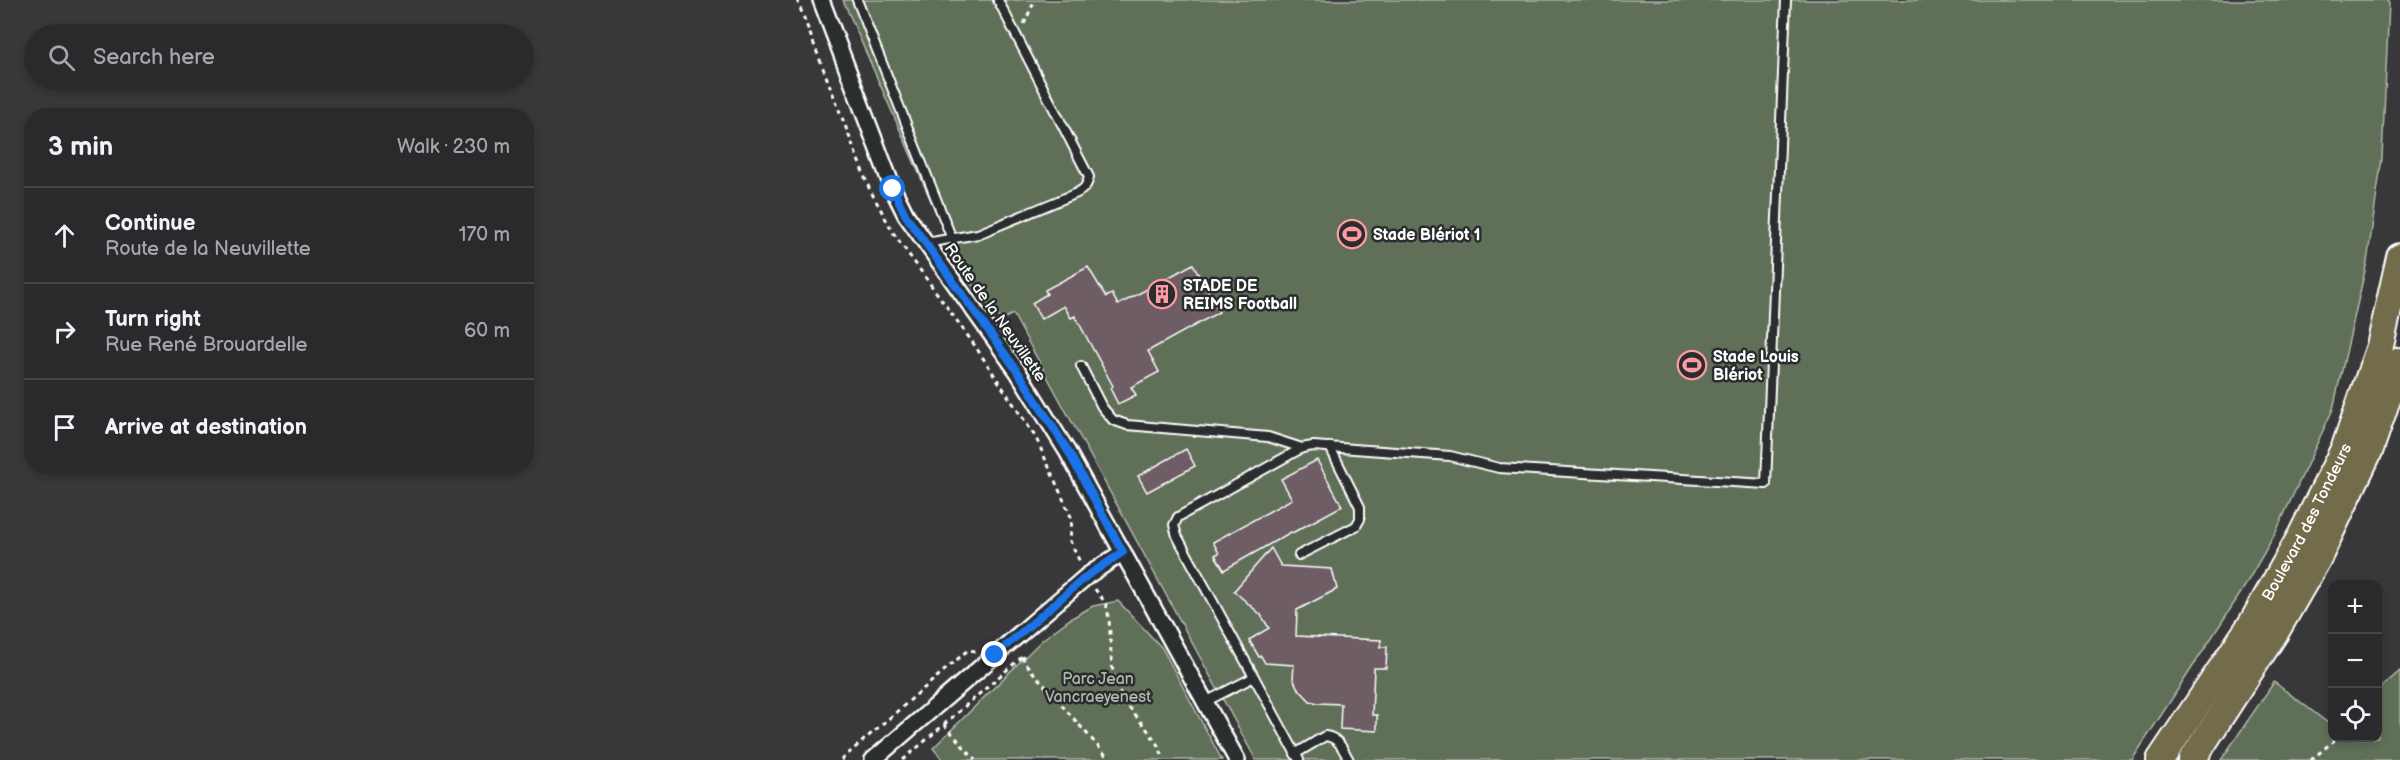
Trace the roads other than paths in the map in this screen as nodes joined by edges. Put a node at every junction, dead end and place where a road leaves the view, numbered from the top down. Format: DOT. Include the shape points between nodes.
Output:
graph roads {
  1 [pos="821,0"];
  2 [pos="857,0"];
  3 [pos="998,0"];
  4 [pos="1786,0"];
  5 [pos="952,239"];
  6 [pos="926,243"];
  7 [pos="2400,257"];
  8 [pos="2400,361"];
  9 [pos="1081,366"];
  10 [pos="1330,447"];
  11 [pos="1302,448"];
  12 [pos="1123,552"];
  13 [pos="1299,555"];
  14 [pos="1254,677"];
  15 [pos="1205,702"];
  16 [pos="1297,757"];
  17 [pos="873,760"];
  18 [pos="1237,760"];
  19 [pos="1349,760"];
  20 [pos="2160,760"];
  21 [pos="2192,760"];
  1 -- 6 [label="street, Route de la Neuvillette" via="893,189"];
  2 -- 5 [label="lane"];
  3 -- 5 [label="lane" via="1089,177 1088,184 1077,193 978,234"];
  4 -- 10 [label="lane" via="1766,483 1499,468 1450,456"];
  5 -- 6 [label="lane"];
  6 -- 12 [label="street, Route de la Neuvillette" via="1018,372 1068,451"];
  7 -- 20 [label="highway, Boulevard des Tondeurs" via="2380,346 2345,447 2252,623"];
  8 -- 21 [label="highway, Boulevard des Tondeurs" via="2370,449 2318,558"];
  9 -- 11 [label="lane" via="1113,420 1127,425 1268,437"];
  10 -- 11 [label="lane"];
  10 -- 13 [label="lane" via="1360,507 1360,519 1356,526"];
  11 -- 14 [label="lane" via="1178,518 1174,525"];
  12 -- 15 [label="street, Route de la Neuvillette"];
  12 -- 17 [label="street" via="1087,576"];
  14 -- 15 [label="lane"];
  14 -- 16 [label="lane"];
  15 -- 18 [label="street, Route de la Neuvillette"];
  16 -- 19 [label="lane" via="1330,736 1339,742"];
}
